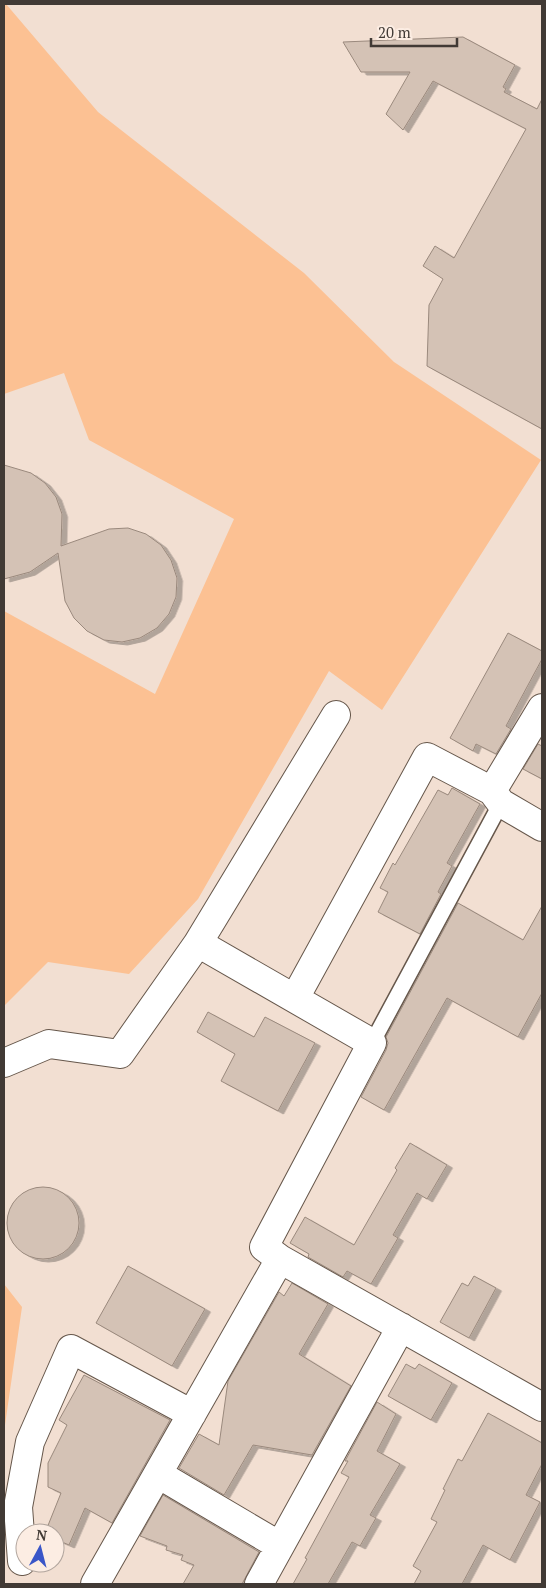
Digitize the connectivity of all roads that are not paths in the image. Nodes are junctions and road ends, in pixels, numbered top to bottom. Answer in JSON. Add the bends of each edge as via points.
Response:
{"nodes":[{"id":1,"x":542,"y":708,"type":"edge"},
{"id":2,"x":336,"y":715,"type":"dead end"},
{"id":3,"x":496,"y":797,"type":"junction"},
{"id":4,"x":542,"y":827,"type":"edge"},
{"id":5,"x":198,"y":943,"type":"junction"},
{"id":6,"x":295,"y":998,"type":"junction"},
{"id":7,"x":372,"y":1043,"type":"junction"},
{"id":8,"x":4,"y":1063,"type":"edge"},
{"id":9,"x":280,"y":1259,"type":"junction"},
{"id":10,"x":401,"y":1327,"type":"junction"},
{"id":11,"x":542,"y":1407,"type":"edge"},
{"id":12,"x":192,"y":1414,"type":"junction"},
{"id":13,"x":158,"y":1474,"type":"junction"},
{"id":14,"x":19,"y":1523,"type":"edge"},
{"id":15,"x":280,"y":1546,"type":"junction"},
{"id":16,"x":95,"y":1584,"type":"edge"},
{"id":17,"x":259,"y":1584,"type":"edge"}],
"edges":[{"from":1,"to":3,"type":"street"},
{"from":2,"to":5,"type":"street"},
{"from":3,"to":4,"type":"street"},
{"from":3,"to":6,"type":"street","via":[[427,757]]},
{"from":3,"to":7,"type":"lane"},
{"from":5,"to":6,"type":"street"},
{"from":5,"to":8,"type":"street","via":[[120,1054],[49,1044]]},
{"from":6,"to":7,"type":"street"},
{"from":7,"to":9,"type":"street","via":[[264,1247]]},
{"from":9,"to":10,"type":"street"},
{"from":9,"to":12,"type":"street"},
{"from":10,"to":11,"type":"street"},
{"from":10,"to":15,"type":"street"},
{"from":12,"to":13,"type":"street"},
{"from":12,"to":14,"type":"street","via":[[71,1349],[30,1442],[18,1507]]},
{"from":13,"to":15,"type":"street"},
{"from":13,"to":16,"type":"street"},
{"from":15,"to":17,"type":"street"}]}
